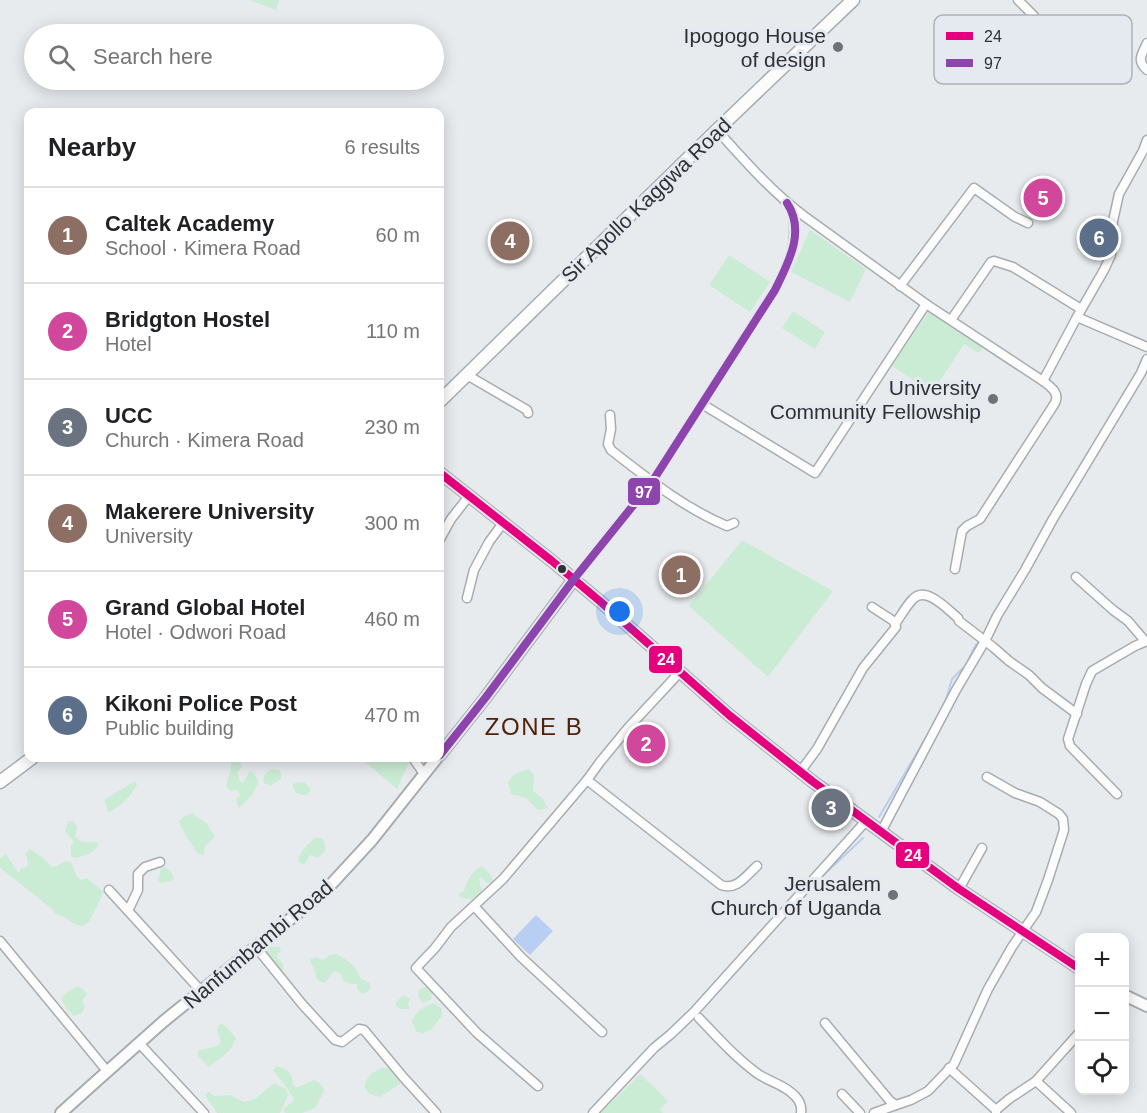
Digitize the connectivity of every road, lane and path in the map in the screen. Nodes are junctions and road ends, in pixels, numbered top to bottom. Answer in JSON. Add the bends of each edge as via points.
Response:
{"nodes":[{"id":1,"x":853,"y":0,"type":"edge"},
{"id":2,"x":1018,"y":0,"type":"edge"},
{"id":3,"x":1033,"y":15,"type":"edge"},
{"id":4,"x":1147,"y":43,"type":"edge"},
{"id":5,"x":1147,"y":70,"type":"edge"},
{"id":6,"x":717,"y":130,"type":"junction"},
{"id":7,"x":1147,"y":140,"type":"edge"},
{"id":8,"x":787,"y":203,"type":"junction"},
{"id":9,"x":1029,"y":223,"type":"dead end"},
{"id":10,"x":900,"y":286,"type":"junction"},
{"id":11,"x":926,"y":304,"type":"junction"},
{"id":12,"x":1079,"y":313,"type":"junction"},
{"id":13,"x":951,"y":320,"type":"junction"},
{"id":14,"x":1147,"y":347,"type":"edge"},
{"id":15,"x":1147,"y":359,"type":"edge"},
{"id":16,"x":467,"y":375,"type":"junction"},
{"id":17,"x":1043,"y":381,"type":"junction"},
{"id":18,"x":444,"y":397,"type":"edge"},
{"id":19,"x":702,"y":404,"type":"junction"},
{"id":20,"x":528,"y":413,"type":"dead end"},
{"id":21,"x":610,"y":415,"type":"dead end"},
{"id":22,"x":444,"y":476,"type":"edge"},
{"id":23,"x":652,"y":482,"type":"junction"},
{"id":24,"x":469,"y":496,"type":"junction"},
{"id":25,"x":503,"y":523,"type":"junction"},
{"id":26,"x":734,"y":523,"type":"dead end"},
{"id":27,"x":444,"y":532,"type":"edge"},
{"id":28,"x":955,"y":569,"type":"dead end"},
{"id":29,"x":1076,"y":578,"type":"dead end"},
{"id":30,"x":574,"y":579,"type":"junction"},
{"id":31,"x":468,"y":598,"type":"dead end"},
{"id":32,"x":872,"y":607,"type":"dead end"},
{"id":33,"x":896,"y":624,"type":"junction"},
{"id":34,"x":985,"y":641,"type":"junction"},
{"id":35,"x":1146,"y":641,"type":"edge"},
{"id":36,"x":680,"y":672,"type":"junction"},
{"id":37,"x":1077,"y":714,"type":"junction"},
{"id":38,"x":444,"y":749,"type":"edge"},
{"id":39,"x":27,"y":762,"type":"edge"},
{"id":40,"x":416,"y":762,"type":"edge"},
{"id":41,"x":433,"y":762,"type":"edge"},
{"id":42,"x":800,"y":772,"type":"junction"},
{"id":43,"x":424,"y":774,"type":"junction"},
{"id":44,"x":987,"y":777,"type":"dead end"},
{"id":45,"x":587,"y":780,"type":"junction"},
{"id":46,"x":0,"y":782,"type":"edge"},
{"id":47,"x":1117,"y":794,"type":"dead end"},
{"id":48,"x":866,"y":821,"type":"junction"},
{"id":49,"x":881,"y":832,"type":"junction"},
{"id":50,"x":982,"y":848,"type":"dead end"},
{"id":51,"x":160,"y":862,"type":"dead end"},
{"id":52,"x":757,"y":866,"type":"dead end"},
{"id":53,"x":959,"y":889,"type":"junction"},
{"id":54,"x":109,"y":890,"type":"dead end"},
{"id":55,"x":474,"y":906,"type":"junction"},
{"id":56,"x":129,"y":911,"type":"junction"},
{"id":57,"x":1023,"y":932,"type":"junction"},
{"id":58,"x":0,"y":941,"type":"edge"},
{"id":59,"x":256,"y":947,"type":"junction"},
{"id":60,"x":1075,"y":966,"type":"edge"},
{"id":61,"x":202,"y":992,"type":"junction"},
{"id":62,"x":1129,"y":997,"type":"edge"},
{"id":63,"x":1147,"y":1006,"type":"edge"},
{"id":64,"x":699,"y":1018,"type":"dead end"},
{"id":65,"x":825,"y":1023,"type":"dead end"},
{"id":66,"x":602,"y":1032,"type":"dead end"},
{"id":67,"x":1075,"y":1038,"type":"edge"},
{"id":68,"x":139,"y":1043,"type":"junction"},
{"id":69,"x":950,"y":1068,"type":"junction"},
{"id":70,"x":106,"y":1071,"type":"junction"},
{"id":71,"x":1036,"y":1081,"type":"junction"},
{"id":72,"x":538,"y":1086,"type":"dead end"},
{"id":73,"x":842,"y":1094,"type":"dead end"},
{"id":74,"x":896,"y":1105,"type":"junction"},
{"id":75,"x":66,"y":1111,"type":"edge"},
{"id":76,"x":996,"y":1112,"type":"edge"},
{"id":77,"x":204,"y":1113,"type":"edge"},
{"id":78,"x":436,"y":1113,"type":"edge"},
{"id":79,"x":593,"y":1113,"type":"edge"},
{"id":80,"x":801,"y":1113,"type":"edge"},
{"id":81,"x":860,"y":1113,"type":"edge"},
{"id":82,"x":874,"y":1113,"type":"edge"},
{"id":83,"x":1071,"y":1113,"type":"edge"}],
"edges":[{"from":1,"to":6,"type":"main road","name":"Sir Apollo Kaggwa Road"},
{"from":2,"to":3,"type":"street"},
{"from":4,"to":5,"type":"street","via":[[1140,61]]},
{"from":6,"to":8,"type":"street"},
{"from":6,"to":16,"type":"main road","name":"Sir Apollo Kaggwa Road"},
{"from":7,"to":12,"type":"street","via":[[1119,194],[1111,255]]},
{"from":8,"to":10,"type":"street"},
{"from":8,"to":19,"type":"street","via":[[795,225],[789,261],[775,290]]},
{"from":9,"to":10,"type":"street","via":[[974,188]]},
{"from":10,"to":11,"type":"street"},
{"from":11,"to":13,"type":"street"},
{"from":11,"to":19,"type":"street","via":[[814,473]]},
{"from":12,"to":13,"type":"street","via":[[1013,267],[994,261]]},
{"from":12,"to":14,"type":"street"},
{"from":12,"to":17,"type":"street"},
{"from":13,"to":17,"type":"street"},
{"from":15,"to":34,"type":"street"},
{"from":16,"to":18,"type":"main road","name":"Sir Apollo Kaggwa Road"},
{"from":16,"to":20,"type":"street"},
{"from":17,"to":28,"type":"street","via":[[1053,389],[1057,400],[980,519],[962,531]]},
{"from":19,"to":23,"type":"street"},
{"from":21,"to":23,"type":"street","via":[[609,448]]},
{"from":22,"to":24,"type":"street"},
{"from":23,"to":26,"type":"street","via":[[727,526]]},
{"from":23,"to":30,"type":"street"},
{"from":24,"to":25,"type":"street"},
{"from":24,"to":27,"type":"street"},
{"from":25,"to":30,"type":"street"},
{"from":25,"to":31,"type":"street","via":[[474,570]]},
{"from":29,"to":35,"type":"street"},
{"from":30,"to":36,"type":"street"},
{"from":30,"to":38,"type":"street","name":"Nanfumbambi Road"},
{"from":32,"to":33,"type":"street"},
{"from":33,"to":34,"type":"street","via":[[914,597],[928,595]]},
{"from":33,"to":42,"type":"street","via":[[857,677]]},
{"from":34,"to":37,"type":"street"},
{"from":34,"to":49,"type":"street"},
{"from":35,"to":37,"type":"street","via":[[1092,671]]},
{"from":36,"to":42,"type":"street"},
{"from":36,"to":45,"type":"street"},
{"from":37,"to":47,"type":"street","via":[[1068,739],[1070,746]]},
{"from":39,"to":46,"type":"main road"},
{"from":40,"to":43,"type":"street"},
{"from":41,"to":43,"type":"street","name":"Nanfumbambi Road"},
{"from":42,"to":48,"type":"street"},
{"from":43,"to":59,"type":"street","name":"Nanfumbambi Road","via":[[325,891]]},
{"from":44,"to":57,"type":"street","via":[[1040,802],[1059,814],[1065,825],[1040,902]]},
{"from":45,"to":52,"type":"street","via":[[721,885],[734,887]]},
{"from":45,"to":55,"type":"street","via":[[503,879]]},
{"from":48,"to":49,"type":"street"},
{"from":48,"to":79,"type":"street","via":[[700,1004]]},
{"from":49,"to":53,"type":"street"},
{"from":50,"to":53,"type":"street"},
{"from":51,"to":56,"type":"street","via":[[138,874],[138,890]]},
{"from":53,"to":57,"type":"street"},
{"from":54,"to":56,"type":"street"},
{"from":55,"to":66,"type":"street","via":[[521,957]]},
{"from":55,"to":72,"type":"street","via":[[416,968],[477,1033]]},
{"from":56,"to":61,"type":"street"},
{"from":57,"to":60,"type":"street"},
{"from":57,"to":69,"type":"street","via":[[988,989]]},
{"from":58,"to":70,"type":"street"},
{"from":59,"to":61,"type":"street","name":"Nanfumbambi Road"},
{"from":59,"to":78,"type":"street","via":[[335,1040],[342,1042],[364,1029]]},
{"from":61,"to":68,"type":"street","name":"Nanfumbambi Road"},
{"from":62,"to":63,"type":"street"},
{"from":64,"to":80,"type":"street","via":[[739,1059],[794,1095]]},
{"from":65,"to":74,"type":"street"},
{"from":67,"to":71,"type":"street"},
{"from":68,"to":70,"type":"street","name":"Nanfumbambi Road"},
{"from":68,"to":77,"type":"street"},
{"from":69,"to":74,"type":"street","via":[[928,1091]]},
{"from":69,"to":76,"type":"street"},
{"from":70,"to":75,"type":"street","name":"Nanfumbambi Road"},
{"from":71,"to":76,"type":"street"},
{"from":71,"to":83,"type":"street"},
{"from":73,"to":81,"type":"street"},
{"from":74,"to":82,"type":"street"}]}
